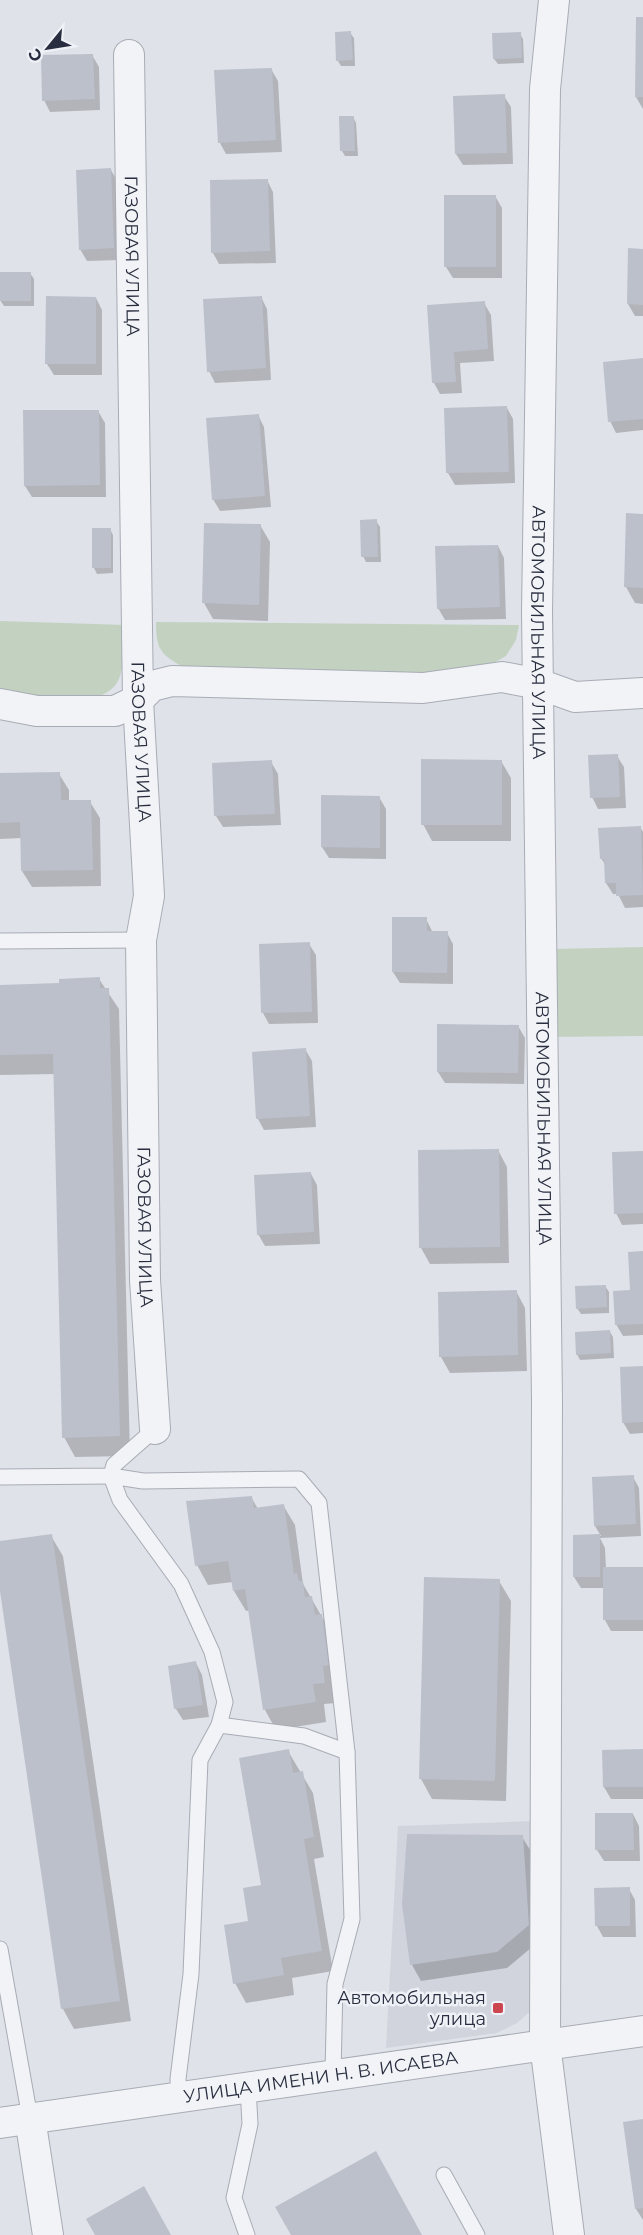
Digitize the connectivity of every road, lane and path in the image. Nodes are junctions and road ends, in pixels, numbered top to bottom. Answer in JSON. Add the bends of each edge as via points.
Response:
{"nodes":[{"id":1,"x":554,"y":0,"type":"edge"},
{"id":2,"x":129,"y":55,"type":"dead end"},
{"id":3,"x":539,"y":684,"type":"junction"},
{"id":4,"x":643,"y":693,"type":"edge"},
{"id":5,"x":138,"y":700,"type":"junction"},
{"id":6,"x":0,"y":704,"type":"edge"},
{"id":7,"x":141,"y":940,"type":"junction"},
{"id":8,"x":0,"y":941,"type":"edge"},
{"id":9,"x":155,"y":1428,"type":"joint"},
{"id":10,"x":111,"y":1476,"type":"junction"},
{"id":11,"x":0,"y":1477,"type":"edge"},
{"id":12,"x":219,"y":1725,"type":"junction"},
{"id":13,"x":347,"y":1752,"type":"junction"},
{"id":14,"x":0,"y":1949,"type":"edge"},
{"id":15,"x":643,"y":2031,"type":"edge"},
{"id":16,"x":545,"y":2044,"type":"junction"},
{"id":17,"x":333,"y":2074,"type":"junction"},
{"id":18,"x":248,"y":2087,"type":"junction"},
{"id":19,"x":179,"y":2097,"type":"junction"},
{"id":20,"x":30,"y":2118,"type":"junction"},
{"id":21,"x":0,"y":2123,"type":"edge"},
{"id":22,"x":444,"y":2175,"type":"dead end"},
{"id":23,"x":48,"y":2235,"type":"edge"},
{"id":24,"x":247,"y":2235,"type":"edge"},
{"id":25,"x":477,"y":2235,"type":"edge"},
{"id":26,"x":569,"y":2235,"type":"edge"}],
"edges":[{"from":1,"to":3,"type":"street","name":"АВТОМОБИЛЬНАЯ УЛИЦА","via":[[545,89]]},
{"from":2,"to":5,"type":"street","name":"ГАЗОВАЯ УЛИЦА"},
{"from":3,"to":4,"type":"street","via":[[575,697]]},
{"from":3,"to":5,"type":"street","via":[[502,677],[423,688],[172,681],[152,686]]},
{"from":3,"to":16,"type":"street","name":"АВТОМОБИЛЬНАЯ УЛИЦА","via":[[547,1400]]},
{"from":5,"to":6,"type":"street","via":[[115,711],[37,711]]},
{"from":5,"to":7,"type":"street","name":"ГАЗОВАЯ УЛИЦА","via":[[149,896]]},
{"from":7,"to":8,"type":"lane"},
{"from":7,"to":9,"type":"street","name":"ГАЗОВАЯ УЛИЦА","via":[[144,1280]]},
{"from":9,"to":10,"type":"lane","via":[[114,1465]]},
{"from":10,"to":11,"type":"lane"},
{"from":10,"to":12,"type":"lane","via":[[120,1500],[181,1584],[212,1652],[225,1702]]},
{"from":10,"to":13,"type":"lane","via":[[143,1481],[299,1479],[319,1503]]},
{"from":12,"to":13,"type":"lane","via":[[304,1736]]},
{"from":12,"to":19,"type":"lane","via":[[200,1760],[191,1974]]},
{"from":13,"to":17,"type":"lane","via":[[352,1919],[335,1984]]},
{"from":14,"to":20,"type":"lane"},
{"from":15,"to":16,"type":"street","name":"УЛИЦА ИМЕНИ Н. В. ИСАЕВА"},
{"from":16,"to":17,"type":"street","name":"УЛИЦА ИМЕНИ Н. В. ИСАЕВА"},
{"from":16,"to":26,"type":"street","name":"АВТОМОБИЛЬНАЯ УЛИЦА"},
{"from":17,"to":18,"type":"street","name":"УЛИЦА ИМЕНИ Н. В. ИСАЕВА"},
{"from":18,"to":19,"type":"street","name":"УЛИЦА ИМЕНИ Н. В. ИСАЕВА"},
{"from":18,"to":24,"type":"lane","via":[[250,2124],[234,2198]]},
{"from":19,"to":20,"type":"street","name":"УЛИЦА ИМЕНИ Н. В. ИСАЕВА"},
{"from":20,"to":21,"type":"street","name":"УЛИЦА ИМЕНИ Н. В. ИСАЕВА"},
{"from":20,"to":23,"type":"street"},
{"from":22,"to":25,"type":"lane"}]}
